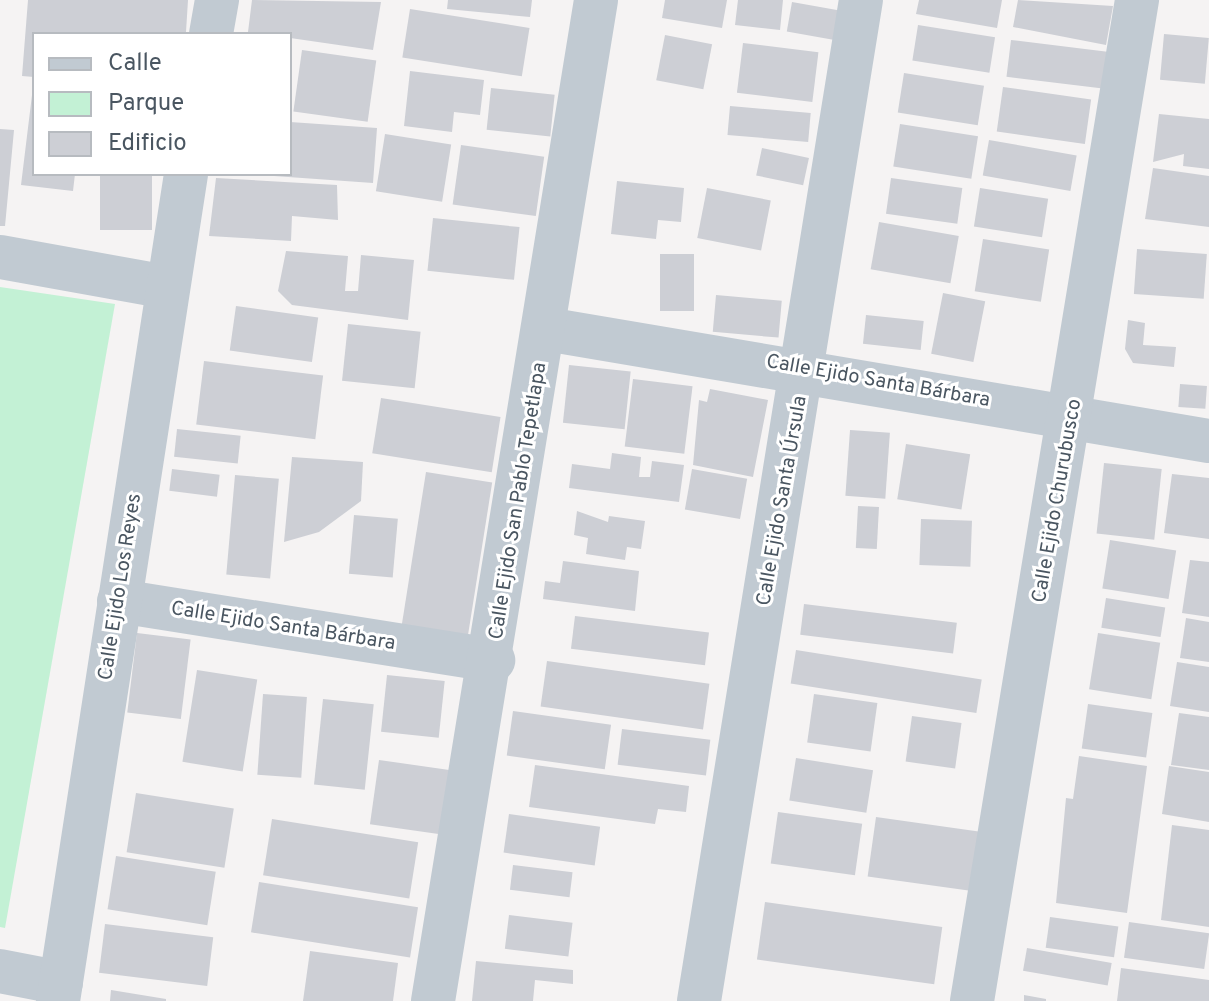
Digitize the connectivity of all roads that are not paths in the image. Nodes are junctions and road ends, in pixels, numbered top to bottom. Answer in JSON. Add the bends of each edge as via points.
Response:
{"nodes":[{"id":1,"x":217,"y":0,"type":"edge"},
{"id":2,"x":596,"y":0,"type":"edge"},
{"id":3,"x":861,"y":0,"type":"edge"},
{"id":4,"x":1137,"y":0,"type":"edge"},
{"id":5,"x":211,"y":32,"type":"edge"},
{"id":6,"x":186,"y":176,"type":"edge"},
{"id":7,"x":0,"y":257,"type":"edge"},
{"id":8,"x":166,"y":287,"type":"junction"},
{"id":9,"x":546,"y":329,"type":"junction"},
{"id":10,"x":805,"y":368,"type":"junction"},
{"id":11,"x":1073,"y":416,"type":"junction"},
{"id":12,"x":1209,"y":441,"type":"edge"},
{"id":13,"x":119,"y":601,"type":"junction"},
{"id":14,"x":493,"y":660,"type":"junction"},
{"id":15,"x":0,"y":971,"type":"edge"},
{"id":16,"x":60,"y":992,"type":"edge"},
{"id":17,"x":433,"y":1001,"type":"edge"},
{"id":18,"x":699,"y":1001,"type":"edge"},
{"id":19,"x":972,"y":1001,"type":"edge"}],
"edges":[{"from":1,"to":5,"type":"street"},
{"from":2,"to":9,"type":"street","name":"Calle Ejido San Pablo Tepetlapa"},
{"from":3,"to":10,"type":"street","name":"Calle Ejido Santa Úrsula"},
{"from":4,"to":11,"type":"street","name":"Calle Ejido Churubusco"},
{"from":6,"to":8,"type":"street","name":"Calle Ejido Los Reyes"},
{"from":7,"to":8,"type":"street"},
{"from":8,"to":13,"type":"street","name":"Calle Ejido Los Reyes"},
{"from":9,"to":10,"type":"street","name":"Calle Ejido Santa Bárbara"},
{"from":9,"to":14,"type":"street","name":"Calle Ejido San Pablo Tepetlapa"},
{"from":10,"to":11,"type":"street","name":"Calle Ejido Santa Bárbara"},
{"from":10,"to":18,"type":"street","name":"Calle Ejido Santa Úrsula"},
{"from":11,"to":12,"type":"street","name":"Calle Ejido Santa Bárbara"},
{"from":11,"to":19,"type":"street","name":"Calle Ejido Churubusco"},
{"from":13,"to":14,"type":"street","name":"Calle Ejido Santa Bárbara"},
{"from":13,"to":16,"type":"street","name":"Calle Ejido Los Reyes"},
{"from":14,"to":17,"type":"street","name":"Calle Ejido San Pablo Tepetlapa"},
{"from":15,"to":16,"type":"street"}]}
